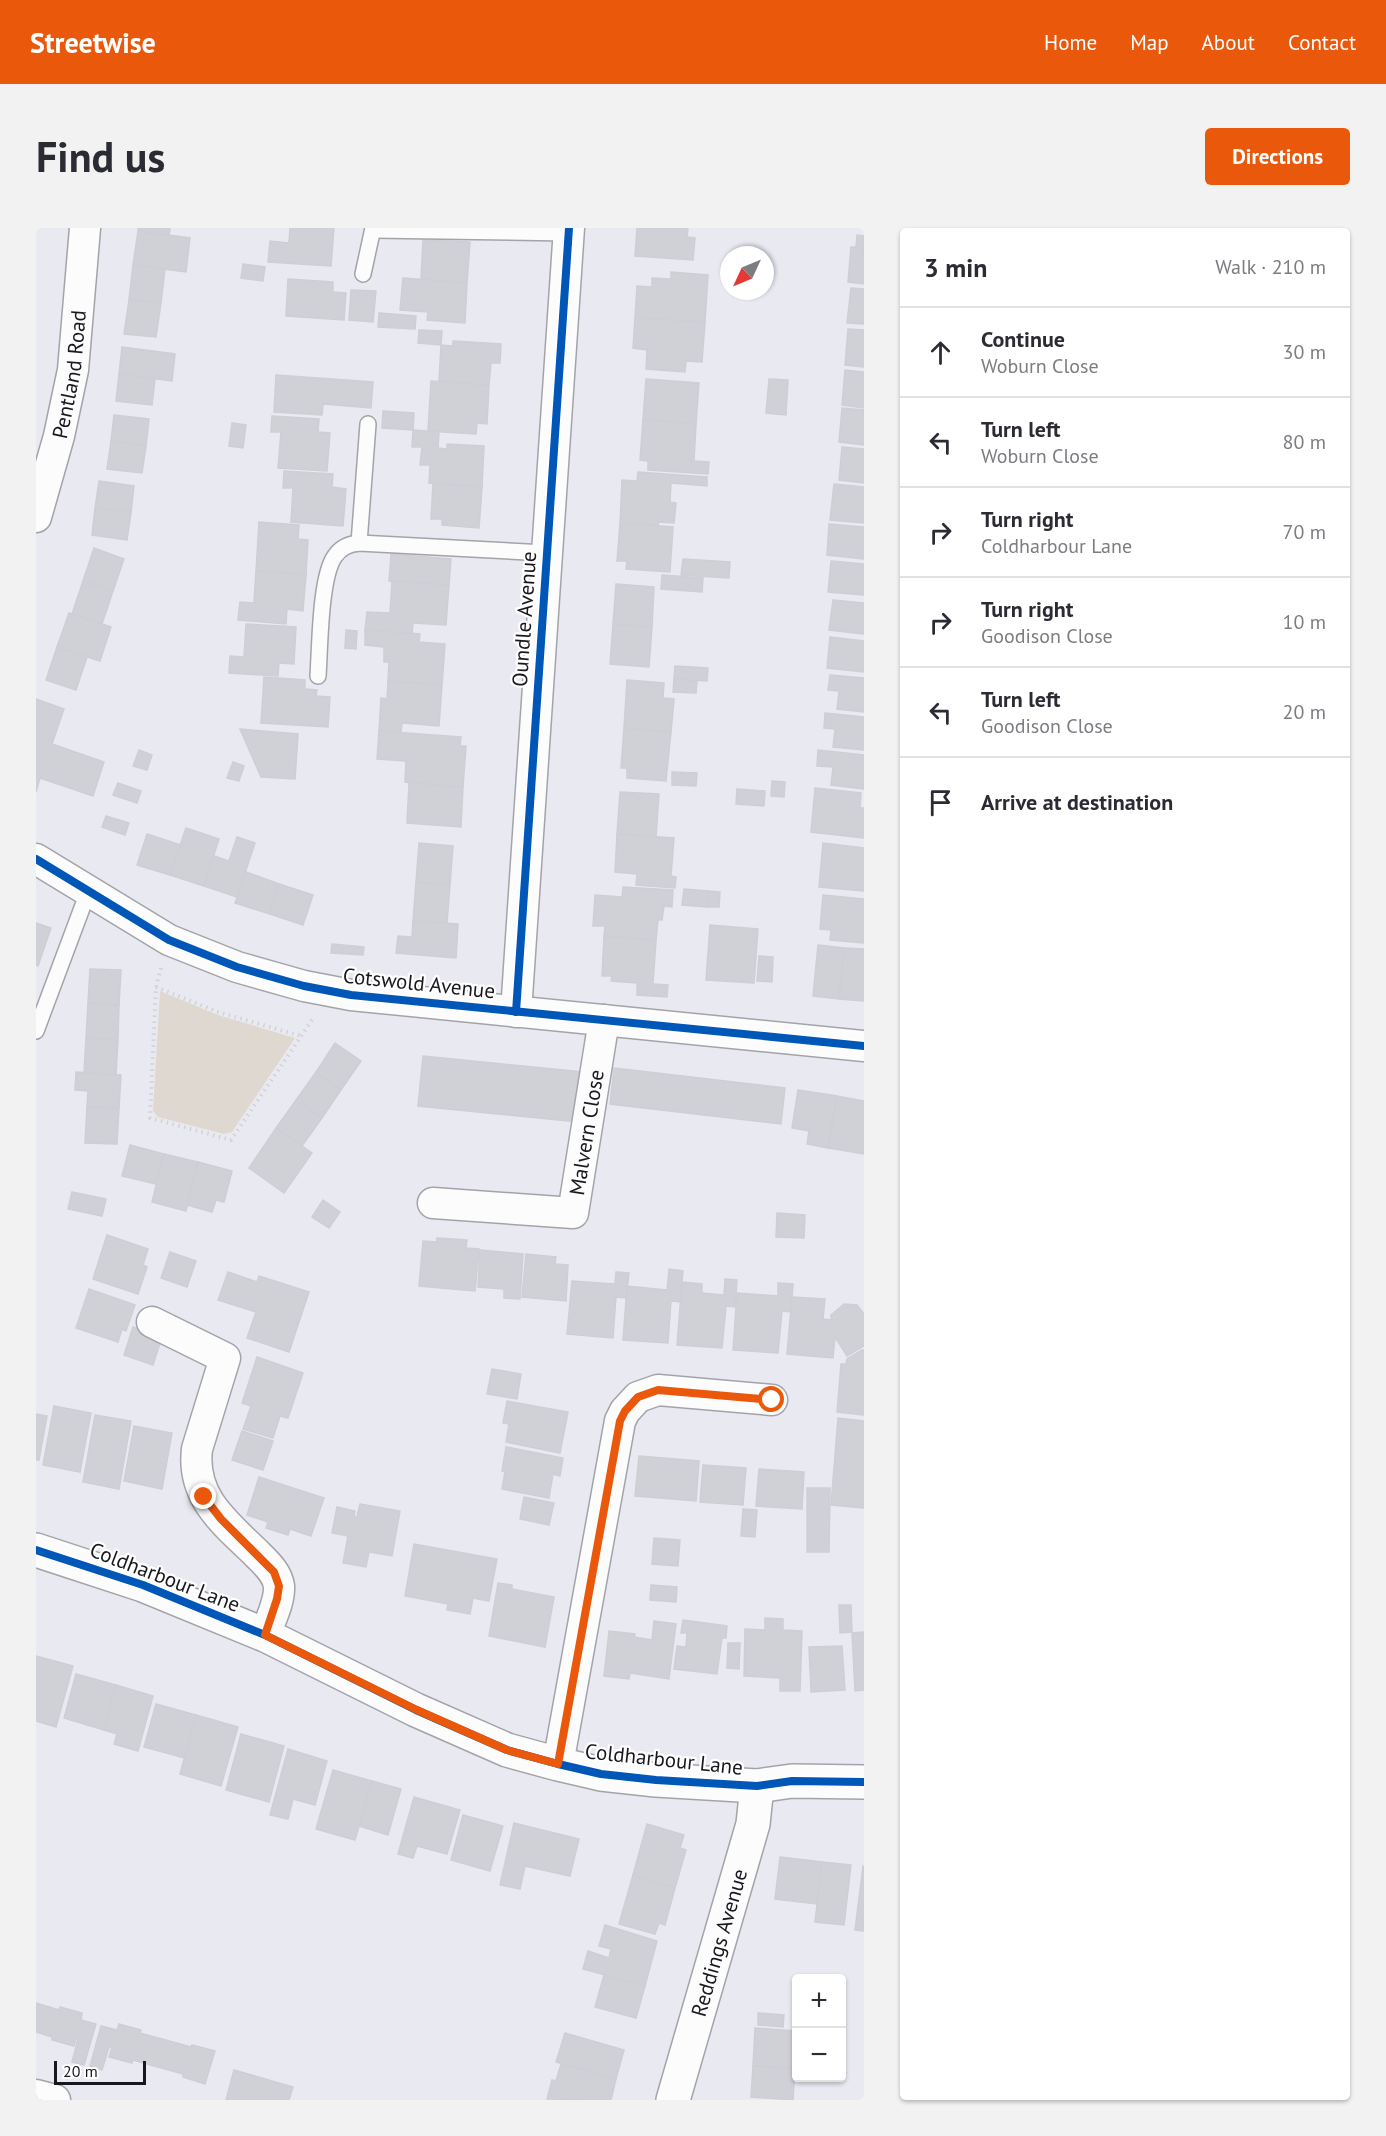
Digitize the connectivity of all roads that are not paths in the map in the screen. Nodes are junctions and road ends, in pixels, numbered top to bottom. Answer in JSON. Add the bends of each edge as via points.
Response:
{"nodes":[{"id":1,"x":85,"y":228,"type":"edge"},
{"id":2,"x":373,"y":229,"type":"edge"},
{"id":3,"x":569,"y":230,"type":"edge"},
{"id":4,"x":363,"y":274,"type":"dead end"},
{"id":5,"x":368,"y":424,"type":"dead end"},
{"id":6,"x":47,"y":434,"type":"edge"},
{"id":7,"x":36,"y":517,"type":"edge"},
{"id":8,"x":359,"y":543,"type":"junction"},
{"id":9,"x":546,"y":553,"type":"junction"},
{"id":10,"x":318,"y":676,"type":"dead end"},
{"id":11,"x":36,"y":859,"type":"edge"},
{"id":12,"x":88,"y":892,"type":"junction"},
{"id":13,"x":516,"y":1012,"type":"junction"},
{"id":14,"x":604,"y":1020,"type":"junction"},
{"id":15,"x":36,"y":1031,"type":"edge"},
{"id":16,"x":864,"y":1046,"type":"edge"},
{"id":17,"x":433,"y":1203,"type":"dead end"},
{"id":18,"x":152,"y":1322,"type":"dead end"},
{"id":19,"x":772,"y":1400,"type":"dead end"},
{"id":20,"x":36,"y":1550,"type":"edge"},
{"id":21,"x":265,"y":1635,"type":"junction"},
{"id":22,"x":558,"y":1764,"type":"junction"},
{"id":23,"x":864,"y":1782,"type":"edge"},
{"id":24,"x":758,"y":1786,"type":"junction"},
{"id":25,"x":36,"y":2095,"type":"edge"},
{"id":26,"x":55,"y":2100,"type":"edge"},
{"id":27,"x":673,"y":2100,"type":"edge"}],
"edges":[{"from":1,"to":6,"type":"street","name":"Pentland Road","via":[[73,370]]},
{"from":2,"to":3,"type":"lane"},
{"from":2,"to":4,"type":"lane"},
{"from":3,"to":9,"type":"street","name":"Oundle Avenue"},
{"from":5,"to":8,"type":"lane"},
{"from":6,"to":7,"type":"street","name":"Pentland Road"},
{"from":8,"to":9,"type":"lane"},
{"from":8,"to":10,"type":"lane","via":[[341,549],[328,567]]},
{"from":9,"to":13,"type":"street","name":"Oundle Avenue"},
{"from":11,"to":12,"type":"street","name":"Cotswold Avenue"},
{"from":12,"to":13,"type":"street","name":"Cotswold Avenue","via":[[169,940],[237,967],[304,986],[351,995]]},
{"from":12,"to":15,"type":"lane"},
{"from":13,"to":14,"type":"street","name":"Cotswold Avenue"},
{"from":14,"to":16,"type":"street","name":"Cotswold Avenue"},
{"from":14,"to":17,"type":"street","name":"Malvern Close","via":[[573,1213]]},
{"from":18,"to":21,"type":"street","via":[[225,1358],[195,1464],[204,1497],[274,1572],[279,1586]]},
{"from":19,"to":22,"type":"street","via":[[658,1390],[638,1397],[625,1411],[620,1421]]},
{"from":20,"to":21,"type":"street","name":"Coldharbour Lane","via":[[143,1585]]},
{"from":21,"to":22,"type":"street","name":"Coldharbour Lane","via":[[507,1750]]},
{"from":22,"to":24,"type":"street","name":"Coldharbour Lane","via":[[601,1774]]},
{"from":23,"to":24,"type":"street","name":"Coldharbour Lane","via":[[792,1781]]},
{"from":24,"to":27,"type":"street","name":"Reddings Avenue","via":[[753,1824]]},
{"from":25,"to":26,"type":"street"}]}
